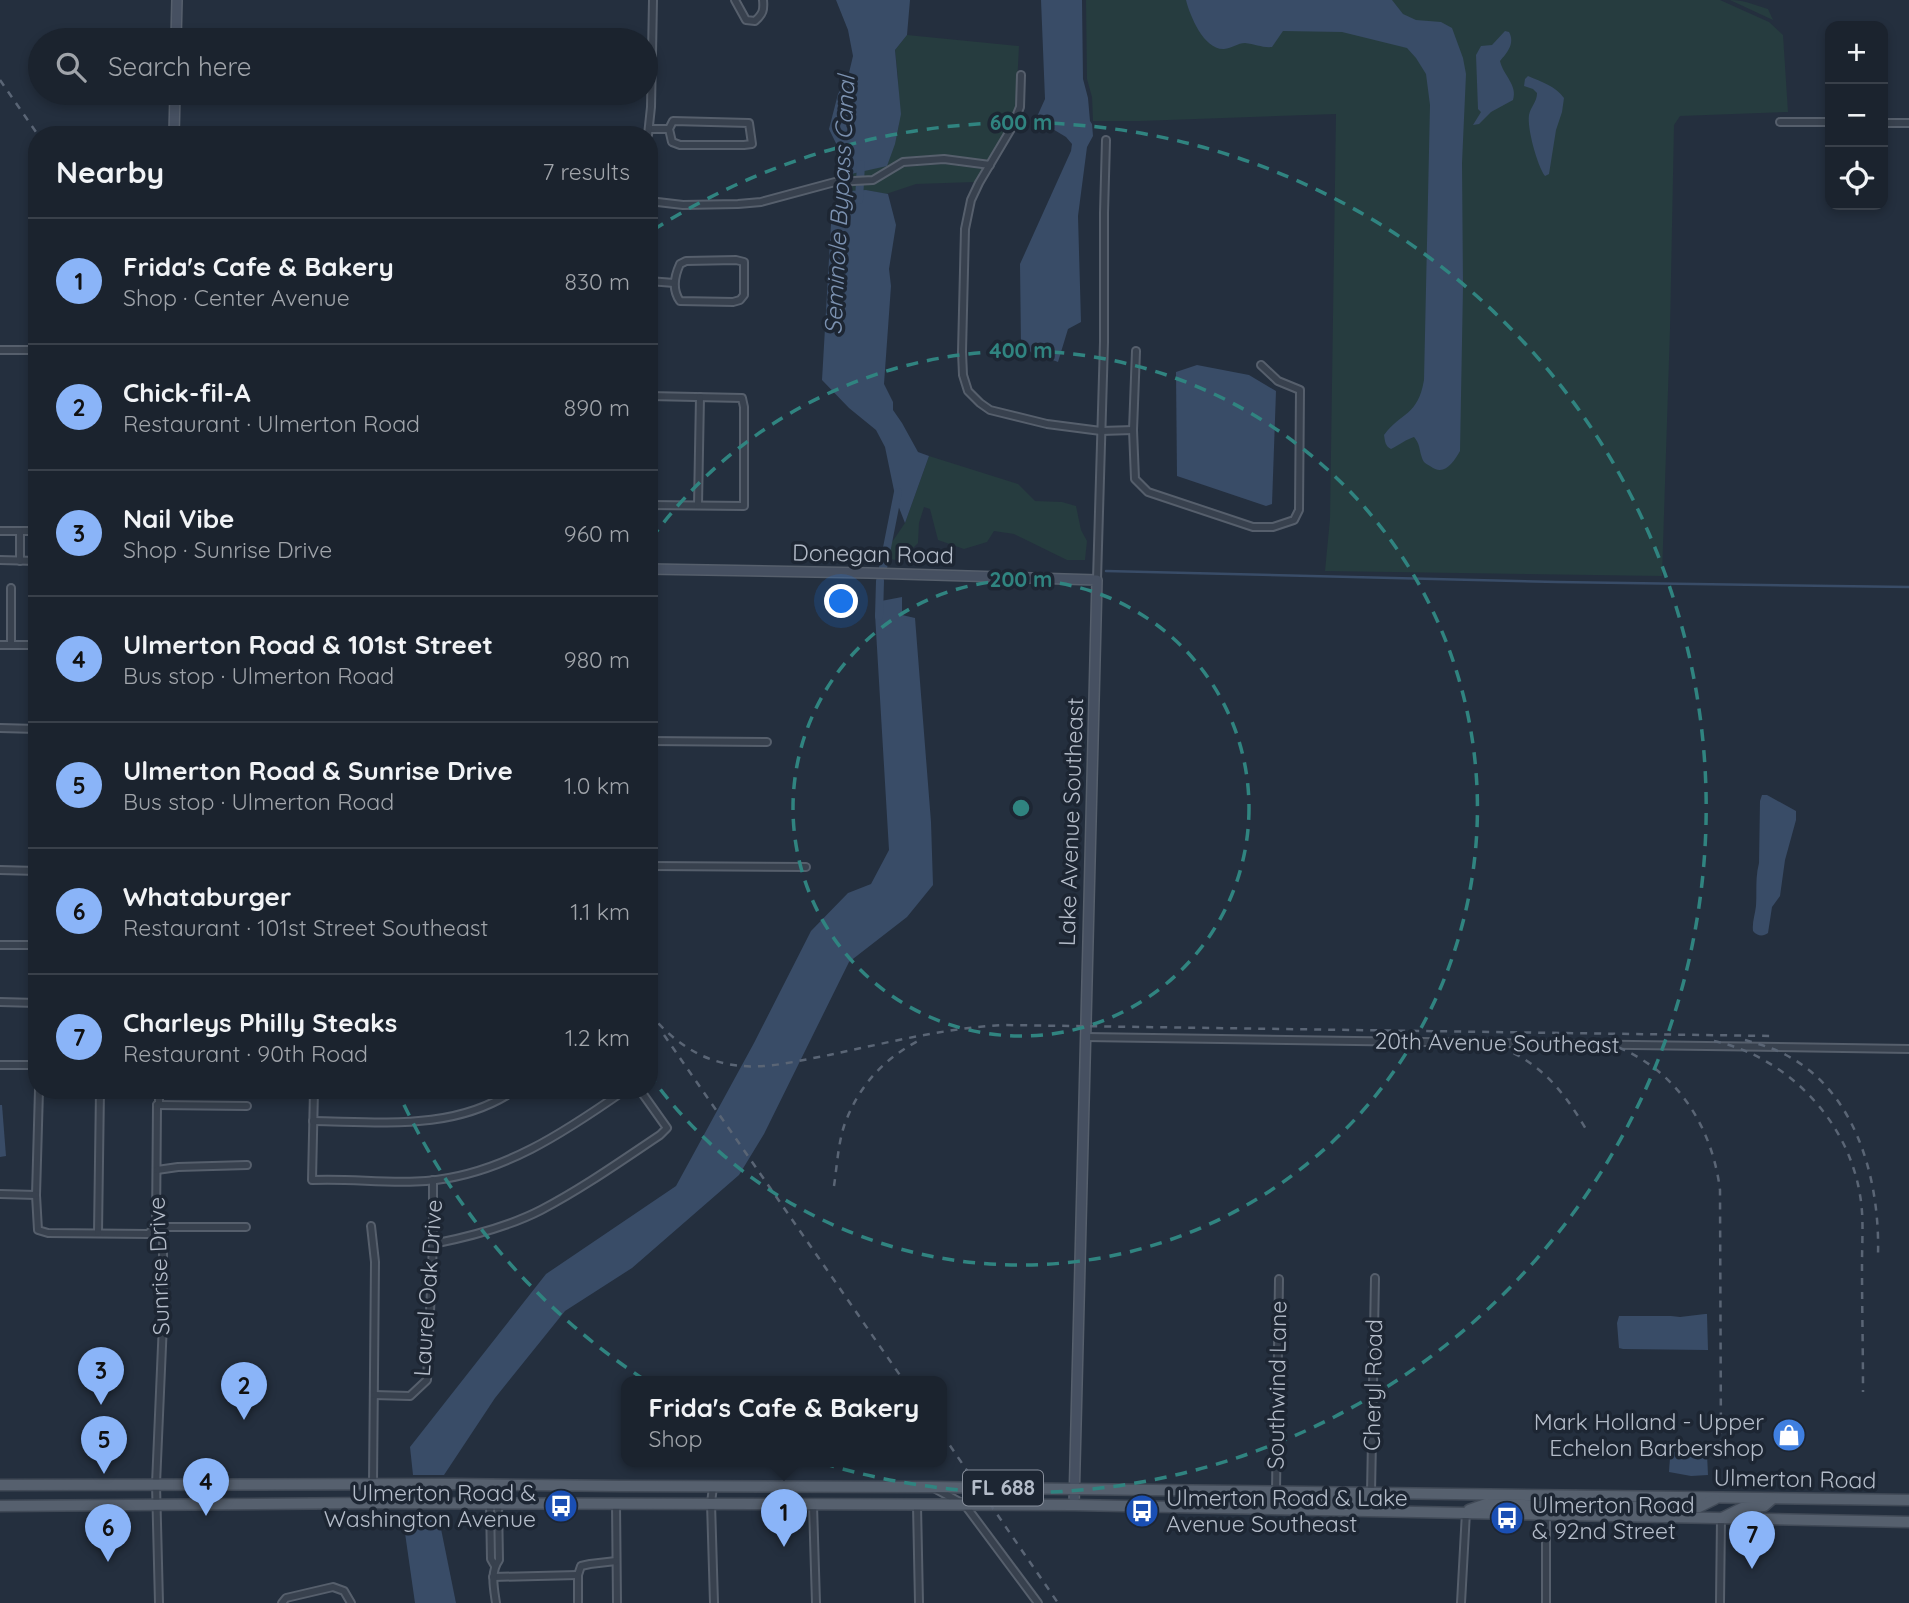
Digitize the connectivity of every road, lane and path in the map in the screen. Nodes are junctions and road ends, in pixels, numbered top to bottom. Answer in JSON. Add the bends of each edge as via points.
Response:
{"nodes":[{"id":1,"x":177,"y":0,"type":"edge"},
{"id":2,"x":653,"y":0,"type":"edge"},
{"id":3,"x":735,"y":0,"type":"edge"},
{"id":4,"x":763,"y":0,"type":"edge"},
{"id":5,"x":176,"y":28,"type":"edge"},
{"id":6,"x":652,"y":28,"type":"edge"},
{"id":7,"x":1021,"y":75,"type":"dead end"},
{"id":8,"x":175,"y":105,"type":"edge"},
{"id":9,"x":651,"y":105,"type":"edge"},
{"id":10,"x":1780,"y":122,"type":"dead end"},
{"id":11,"x":1825,"y":122,"type":"edge"},
{"id":12,"x":1888,"y":123,"type":"edge"},
{"id":13,"x":1909,"y":123,"type":"edge"},
{"id":14,"x":174,"y":126,"type":"edge"},
{"id":15,"x":649,"y":126,"type":"edge"},
{"id":16,"x":669,"y":129,"type":"junction"},
{"id":17,"x":658,"y":131,"type":"edge"},
{"id":18,"x":1106,"y":140,"type":"dead end"},
{"id":19,"x":990,"y":165,"type":"junction"},
{"id":20,"x":658,"y":202,"type":"edge"},
{"id":21,"x":658,"y":282,"type":"edge"},
{"id":22,"x":674,"y":283,"type":"junction"},
{"id":23,"x":0,"y":350,"type":"edge"},
{"id":24,"x":28,"y":350,"type":"edge"},
{"id":25,"x":1136,"y":351,"type":"dead end"},
{"id":26,"x":1261,"y":365,"type":"dead end"},
{"id":27,"x":658,"y":396,"type":"edge"},
{"id":28,"x":700,"y":397,"type":"junction"},
{"id":29,"x":1133,"y":430,"type":"junction"},
{"id":30,"x":1101,"y":431,"type":"junction"},
{"id":31,"x":658,"y":505,"type":"edge"},
{"id":32,"x":698,"y":505,"type":"junction"},
{"id":33,"x":0,"y":531,"type":"edge"},
{"id":34,"x":20,"y":531,"type":"junction"},
{"id":35,"x":28,"y":531,"type":"edge"},
{"id":36,"x":0,"y":561,"type":"edge"},
{"id":37,"x":20,"y":561,"type":"junction"},
{"id":38,"x":28,"y":561,"type":"edge"},
{"id":39,"x":658,"y":569,"type":"edge"},
{"id":40,"x":1097,"y":580,"type":"junction"},
{"id":41,"x":11,"y":588,"type":"dead end"},
{"id":42,"x":0,"y":645,"type":"edge"},
{"id":43,"x":11,"y":645,"type":"junction"},
{"id":44,"x":28,"y":645,"type":"edge"},
{"id":45,"x":0,"y":728,"type":"edge"},
{"id":46,"x":28,"y":729,"type":"edge"},
{"id":47,"x":658,"y":740,"type":"edge"},
{"id":48,"x":767,"y":742,"type":"dead end"},
{"id":49,"x":658,"y":866,"type":"edge"},
{"id":50,"x":806,"y":867,"type":"dead end"},
{"id":51,"x":0,"y":870,"type":"edge"},
{"id":52,"x":28,"y":871,"type":"edge"},
{"id":53,"x":0,"y":945,"type":"edge"},
{"id":54,"x":28,"y":945,"type":"edge"},
{"id":55,"x":0,"y":1003,"type":"edge"},
{"id":56,"x":28,"y":1003,"type":"edge"},
{"id":57,"x":1085,"y":1037,"type":"junction"},
{"id":58,"x":1909,"y":1049,"type":"edge"},
{"id":59,"x":0,"y":1065,"type":"edge"},
{"id":60,"x":28,"y":1065,"type":"edge"},
{"id":61,"x":39,"y":1099,"type":"edge"},
{"id":62,"x":100,"y":1099,"type":"edge"},
{"id":63,"x":159,"y":1099,"type":"edge"},
{"id":64,"x":314,"y":1099,"type":"edge"},
{"id":65,"x":502,"y":1099,"type":"edge"},
{"id":66,"x":612,"y":1099,"type":"edge"},
{"id":67,"x":646,"y":1099,"type":"edge"},
{"id":68,"x":157,"y":1105,"type":"junction"},
{"id":69,"x":247,"y":1106,"type":"dead end"},
{"id":70,"x":313,"y":1121,"type":"junction"},
{"id":71,"x":247,"y":1165,"type":"dead end"},
{"id":72,"x":157,"y":1170,"type":"junction"},
{"id":73,"x":433,"y":1180,"type":"junction"},
{"id":74,"x":0,"y":1195,"type":"edge"},
{"id":75,"x":36,"y":1195,"type":"junction"},
{"id":76,"x":371,"y":1226,"type":"dead end"},
{"id":77,"x":156,"y":1227,"type":"junction"},
{"id":78,"x":246,"y":1227,"type":"dead end"},
{"id":79,"x":98,"y":1233,"type":"junction"},
{"id":80,"x":433,"y":1244,"type":"junction"},
{"id":81,"x":1375,"y":1278,"type":"dead end"},
{"id":82,"x":1279,"y":1279,"type":"dead end"},
{"id":83,"x":374,"y":1395,"type":"junction"},
{"id":84,"x":156,"y":1484,"type":"junction"},
{"id":85,"x":373,"y":1484,"type":"junction"},
{"id":86,"x":0,"y":1485,"type":"edge"},
{"id":87,"x":713,"y":1487,"type":"junction"},
{"id":88,"x":931,"y":1487,"type":"junction"},
{"id":89,"x":1074,"y":1488,"type":"junction"},
{"id":90,"x":1276,"y":1491,"type":"junction"},
{"id":91,"x":1371,"y":1493,"type":"junction"},
{"id":92,"x":1576,"y":1496,"type":"junction"},
{"id":93,"x":1718,"y":1498,"type":"junction"},
{"id":94,"x":1772,"y":1499,"type":"junction"},
{"id":95,"x":1909,"y":1500,"type":"edge"},
{"id":96,"x":494,"y":1503,"type":"junction"},
{"id":97,"x":616,"y":1503,"type":"junction"},
{"id":98,"x":711,"y":1503,"type":"junction"},
{"id":99,"x":156,"y":1504,"type":"junction"},
{"id":100,"x":917,"y":1504,"type":"junction"},
{"id":101,"x":813,"y":1505,"type":"junction"},
{"id":102,"x":965,"y":1505,"type":"junction"},
{"id":103,"x":1074,"y":1505,"type":"junction"},
{"id":104,"x":0,"y":1506,"type":"edge"},
{"id":105,"x":1239,"y":1508,"type":"junction"},
{"id":106,"x":1466,"y":1512,"type":"junction"},
{"id":107,"x":1546,"y":1513,"type":"junction"},
{"id":108,"x":1611,"y":1515,"type":"junction"},
{"id":109,"x":1721,"y":1518,"type":"junction"},
{"id":110,"x":1909,"y":1522,"type":"edge"},
{"id":111,"x":616,"y":1562,"type":"junction"},
{"id":112,"x":578,"y":1575,"type":"junction"},
{"id":113,"x":493,"y":1577,"type":"junction"},
{"id":114,"x":159,"y":1603,"type":"edge"},
{"id":115,"x":282,"y":1603,"type":"edge"},
{"id":116,"x":351,"y":1603,"type":"edge"},
{"id":117,"x":496,"y":1603,"type":"edge"},
{"id":118,"x":578,"y":1603,"type":"edge"},
{"id":119,"x":617,"y":1603,"type":"edge"},
{"id":120,"x":715,"y":1603,"type":"edge"},
{"id":121,"x":816,"y":1603,"type":"edge"},
{"id":122,"x":919,"y":1603,"type":"edge"},
{"id":123,"x":1038,"y":1603,"type":"edge"},
{"id":124,"x":1461,"y":1603,"type":"edge"},
{"id":125,"x":1546,"y":1603,"type":"edge"},
{"id":126,"x":1720,"y":1603,"type":"edge"}],
"edges":[{"from":1,"to":5,"type":"street"},
{"from":2,"to":6,"type":"street"},
{"from":3,"to":4,"type":"street","via":[[746,20],[755,21],[762,15]]},
{"from":7,"to":19,"type":"street","via":[[1020,107]]},
{"from":8,"to":14,"type":"street"},
{"from":9,"to":15,"type":"street"},
{"from":10,"to":11,"type":"street"},
{"from":12,"to":13,"type":"street"},
{"from":16,"to":16,"type":"street","via":[[671,142],[680,145],[752,144],[749,122],[673,121]]},
{"from":16,"to":17,"type":"street"},
{"from":18,"to":30,"type":"street","name":"Lake Avenue Southeast"},
{"from":19,"to":20,"type":"street","via":[[944,159],[903,162],[873,180],[835,182],[761,202]]},
{"from":19,"to":30,"type":"street","via":[[971,200],[965,229],[962,352],[968,391],[990,410]]},
{"from":21,"to":22,"type":"street"},
{"from":22,"to":22,"type":"street","via":[[680,301],[740,300],[744,262],[686,261],[680,264]]},
{"from":23,"to":24,"type":"street"},
{"from":25,"to":29,"type":"street"},
{"from":26,"to":29,"type":"street","via":[[1278,381],[1300,390],[1299,510],[1287,524],[1253,527],[1148,492],[1135,479]]},
{"from":27,"to":28,"type":"street"},
{"from":28,"to":32,"type":"street"},
{"from":28,"to":32,"type":"street","via":[[742,398],[744,506]]},
{"from":29,"to":30,"type":"street"},
{"from":30,"to":40,"type":"street","name":"Lake Avenue Southeast"},
{"from":31,"to":32,"type":"street"},
{"from":33,"to":34,"type":"street"},
{"from":34,"to":35,"type":"street"},
{"from":34,"to":37,"type":"street"},
{"from":36,"to":37,"type":"street"},
{"from":37,"to":38,"type":"street"},
{"from":39,"to":40,"type":"street","name":"Donegan Road"},
{"from":40,"to":57,"type":"street","name":"Lake Avenue Southeast"},
{"from":41,"to":43,"type":"street"},
{"from":42,"to":43,"type":"street"},
{"from":43,"to":44,"type":"street"},
{"from":45,"to":46,"type":"street"},
{"from":47,"to":48,"type":"street"},
{"from":49,"to":50,"type":"street"},
{"from":51,"to":52,"type":"street"},
{"from":53,"to":54,"type":"street"},
{"from":55,"to":56,"type":"street"},
{"from":57,"to":58,"type":"street","name":"20th Avenue Southeast"},
{"from":57,"to":89,"type":"street","name":"Lake Avenue Southeast"},
{"from":59,"to":60,"type":"street"},
{"from":61,"to":75,"type":"street"},
{"from":62,"to":79,"type":"street"},
{"from":63,"to":68,"type":"street","name":"Sunrise Drive"},
{"from":64,"to":70,"type":"street"},
{"from":65,"to":70,"type":"street","via":[[423,1122]]},
{"from":66,"to":73,"type":"street","via":[[573,1127],[517,1156]]},
{"from":67,"to":80,"type":"street","via":[[667,1128],[660,1135],[539,1211]]},
{"from":68,"to":69,"type":"street"},
{"from":68,"to":72,"type":"street","name":"Sunrise Drive"},
{"from":70,"to":73,"type":"street","via":[[312,1180]]},
{"from":71,"to":72,"type":"street"},
{"from":72,"to":77,"type":"street","name":"Sunrise Drive"},
{"from":73,"to":80,"type":"street","name":"Laurel Oak Drive"},
{"from":74,"to":75,"type":"street"},
{"from":75,"to":79,"type":"street","via":[[38,1230]]},
{"from":76,"to":83,"type":"street"},
{"from":77,"to":78,"type":"street"},
{"from":77,"to":79,"type":"street","via":[[148,1234]]},
{"from":77,"to":84,"type":"street","name":"Sunrise Drive","via":[[163,1239]]},
{"from":80,"to":83,"type":"street","name":"Laurel Oak Drive","via":[[426,1380],[411,1396]]},
{"from":81,"to":91,"type":"street","name":"Cheryl Road"},
{"from":82,"to":90,"type":"street","name":"Southwind Lane"},
{"from":83,"to":85,"type":"street"},
{"from":84,"to":85,"type":"main road","name":"Ulmerton Road","number":"FL 688"},
{"from":84,"to":86,"type":"main road","name":"Ulmerton Road","number":"FL 688"},
{"from":84,"to":99,"type":"street","name":"Sunrise Drive"},
{"from":85,"to":87,"type":"main road","name":"Ulmerton Road","number":"FL 688"},
{"from":87,"to":88,"type":"main road","name":"Ulmerton Road","number":"FL 688"},
{"from":87,"to":98,"type":"street"},
{"from":88,"to":89,"type":"main road","name":"Ulmerton Road","number":"FL 688"},
{"from":88,"to":102,"type":"street"},
{"from":89,"to":90,"type":"main road","name":"Ulmerton Road","number":"FL 688"},
{"from":89,"to":103,"type":"street","name":"Lake Avenue Southeast"},
{"from":90,"to":91,"type":"main road","name":"Ulmerton Road","number":"FL 688"},
{"from":91,"to":92,"type":"main road","name":"Ulmerton Road","number":"FL 688"},
{"from":91,"to":105,"type":"main road","via":[[1352,1501],[1247,1500]]},
{"from":92,"to":93,"type":"main road","name":"Ulmerton Road","number":"FL 688"},
{"from":92,"to":106,"type":"main road","via":[[1560,1506],[1486,1504]]},
{"from":93,"to":94,"type":"main road","name":"Ulmerton Road","number":"FL 688"},
{"from":93,"to":108,"type":"main road","via":[[1699,1507],[1630,1507]]},
{"from":94,"to":95,"type":"main road","name":"Ulmerton Road","number":"FL 688"},
{"from":94,"to":109,"type":"main road","via":[[1764,1506],[1742,1508]]},
{"from":96,"to":97,"type":"main road","name":"Ulmerton Road","number":"FL 688"},
{"from":96,"to":99,"type":"main road","name":"Ulmerton Road","number":"FL 688"},
{"from":96,"to":113,"type":"street"},
{"from":97,"to":98,"type":"main road","name":"Ulmerton Road","number":"FL 688"},
{"from":97,"to":111,"type":"street"},
{"from":98,"to":101,"type":"main road","name":"Ulmerton Road","number":"FL 688"},
{"from":98,"to":120,"type":"street"},
{"from":99,"to":104,"type":"main road","name":"Ulmerton Road","number":"FL 688"},
{"from":99,"to":114,"type":"street","name":"Sunrise Drive"},
{"from":100,"to":101,"type":"main road","name":"Ulmerton Road","number":"FL 688"},
{"from":100,"to":102,"type":"main road","name":"Ulmerton Road","number":"FL 688"},
{"from":100,"to":122,"type":"street"},
{"from":101,"to":121,"type":"street"},
{"from":102,"to":103,"type":"main road","name":"Ulmerton Road","number":"FL 688"},
{"from":102,"to":123,"type":"street"},
{"from":103,"to":105,"type":"main road","name":"Ulmerton Road","number":"FL 688"},
{"from":105,"to":106,"type":"main road","name":"Ulmerton Road","number":"FL 688"},
{"from":106,"to":107,"type":"main road","name":"Ulmerton Road","number":"FL 688"},
{"from":106,"to":124,"type":"street"},
{"from":107,"to":108,"type":"main road","name":"Ulmerton Road","number":"FL 688"},
{"from":107,"to":125,"type":"street"},
{"from":108,"to":109,"type":"main road","name":"Ulmerton Road","number":"FL 688"},
{"from":109,"to":110,"type":"main road","name":"Ulmerton Road","number":"FL 688"},
{"from":109,"to":126,"type":"street"},
{"from":111,"to":112,"type":"street","via":[[581,1566]]},
{"from":111,"to":119,"type":"street"},
{"from":112,"to":113,"type":"street"},
{"from":112,"to":118,"type":"street"},
{"from":113,"to":117,"type":"street"},
{"from":115,"to":116,"type":"street","via":[[286,1598],[333,1587],[344,1591]]}]}
